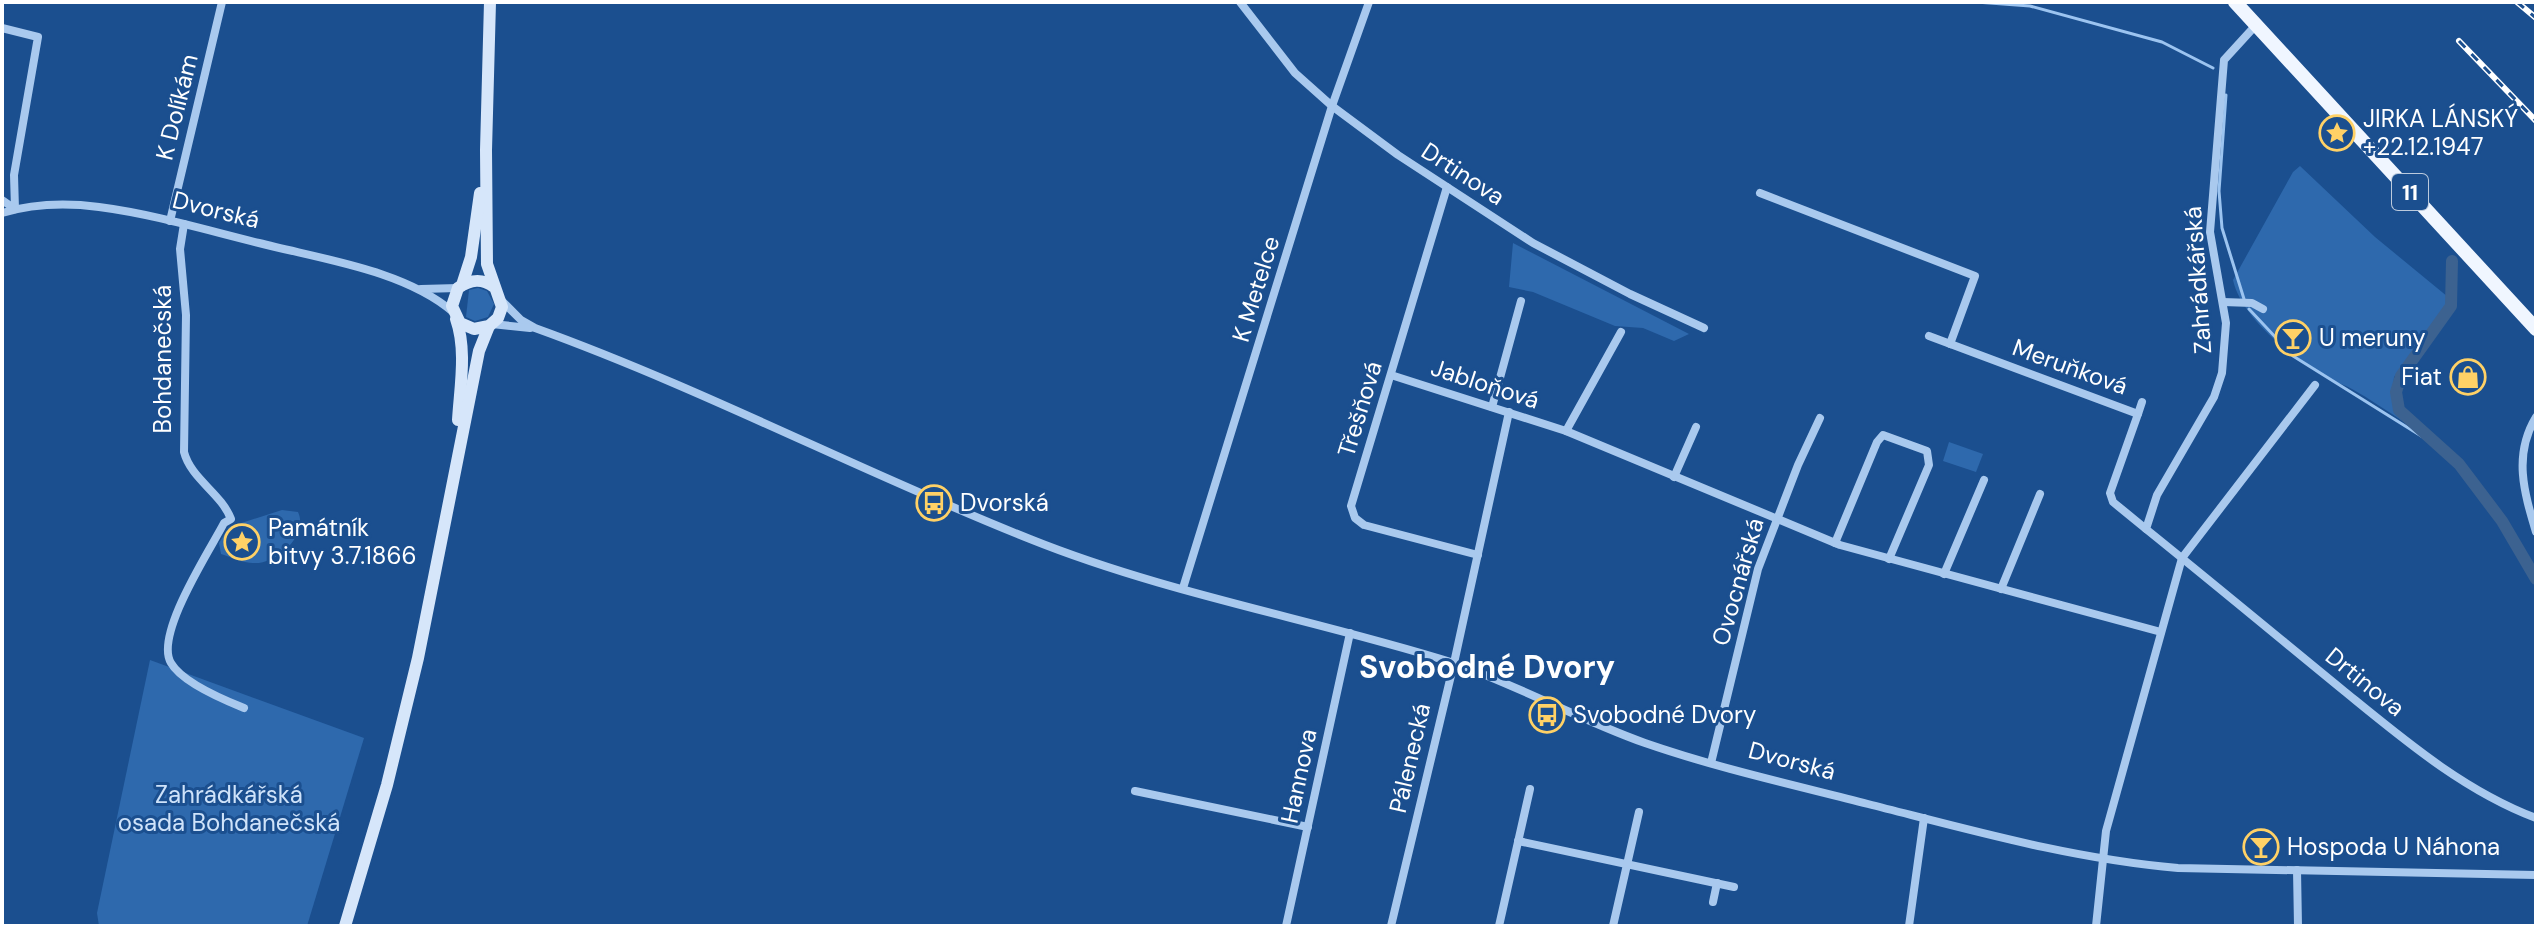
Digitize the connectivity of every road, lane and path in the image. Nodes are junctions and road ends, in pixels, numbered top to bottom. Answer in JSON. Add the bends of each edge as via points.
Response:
{"nodes":[{"id":1,"x":222,"y":2,"type":"edge"},
{"id":2,"x":490,"y":2,"type":"edge"},
{"id":3,"x":1240,"y":2,"type":"edge"},
{"id":4,"x":1369,"y":2,"type":"edge"},
{"id":5,"x":2235,"y":2,"type":"edge"},
{"id":6,"x":2256,"y":25,"type":"junction"},
{"id":7,"x":2,"y":28,"type":"edge"},
{"id":8,"x":1332,"y":106,"type":"junction"},
{"id":9,"x":486,"y":150,"type":"junction"},
{"id":10,"x":1447,"y":187,"type":"junction"},
{"id":11,"x":1760,"y":193,"type":"dead end"},
{"id":12,"x":2,"y":200,"type":"edge"},
{"id":13,"x":15,"y":209,"type":"junction"},
{"id":14,"x":2,"y":213,"type":"edge"},
{"id":15,"x":170,"y":221,"type":"junction"},
{"id":16,"x":184,"y":224,"type":"junction"},
{"id":17,"x":460,"y":286,"type":"junction"},
{"id":18,"x":494,"y":287,"type":"junction"},
{"id":19,"x":416,"y":288,"type":"junction"},
{"id":20,"x":502,"y":300,"type":"junction"},
{"id":21,"x":1521,"y":301,"type":"dead end"},
{"id":22,"x":2223,"y":302,"type":"junction"},
{"id":23,"x":2263,"y":309,"type":"dead end"},
{"id":24,"x":454,"y":314,"type":"junction"},
{"id":25,"x":490,"y":325,"type":"junction"},
{"id":26,"x":535,"y":328,"type":"junction"},
{"id":27,"x":1704,"y":328,"type":"dead end"},
{"id":28,"x":2536,"y":329,"type":"edge"},
{"id":29,"x":1621,"y":332,"type":"dead end"},
{"id":30,"x":1929,"y":336,"type":"dead end"},
{"id":31,"x":1950,"y":344,"type":"junction"},
{"id":32,"x":1391,"y":375,"type":"junction"},
{"id":33,"x":2315,"y":385,"type":"dead end"},
{"id":34,"x":2142,"y":402,"type":"dead end"},
{"id":35,"x":1492,"y":407,"type":"junction"},
{"id":36,"x":1509,"y":412,"type":"junction"},
{"id":37,"x":2138,"y":414,"type":"junction"},
{"id":38,"x":2536,"y":417,"type":"edge"},
{"id":39,"x":1820,"y":418,"type":"dead end"},
{"id":40,"x":1696,"y":427,"type":"dead end"},
{"id":41,"x":1566,"y":431,"type":"junction"},
{"id":42,"x":456,"y":463,"type":"junction"},
{"id":43,"x":1674,"y":477,"type":"junction"},
{"id":44,"x":1984,"y":480,"type":"dead end"},
{"id":45,"x":2040,"y":494,"type":"dead end"},
{"id":46,"x":1777,"y":520,"type":"junction"},
{"id":47,"x":2146,"y":529,"type":"junction"},
{"id":48,"x":2536,"y":532,"type":"edge"},
{"id":49,"x":1835,"y":543,"type":"junction"},
{"id":50,"x":1478,"y":555,"type":"junction"},
{"id":51,"x":2182,"y":558,"type":"junction"},
{"id":52,"x":1889,"y":559,"type":"junction"},
{"id":53,"x":1944,"y":574,"type":"junction"},
{"id":54,"x":1183,"y":588,"type":"junction"},
{"id":55,"x":2001,"y":589,"type":"junction"},
{"id":56,"x":2161,"y":632,"type":"junction"},
{"id":57,"x":1350,"y":633,"type":"junction"},
{"id":58,"x":1454,"y":663,"type":"junction"},
{"id":59,"x":244,"y":708,"type":"dead end"},
{"id":60,"x":1711,"y":763,"type":"junction"},
{"id":61,"x":1530,"y":789,"type":"dead end"},
{"id":62,"x":1135,"y":791,"type":"dead end"},
{"id":63,"x":1639,"y":812,"type":"dead end"},
{"id":64,"x":1924,"y":818,"type":"junction"},
{"id":65,"x":2536,"y":818,"type":"edge"},
{"id":66,"x":1308,"y":827,"type":"junction"},
{"id":67,"x":1518,"y":841,"type":"junction"},
{"id":68,"x":2102,"y":859,"type":"junction"},
{"id":69,"x":1627,"y":864,"type":"junction"},
{"id":70,"x":2297,"y":870,"type":"junction"},
{"id":71,"x":2536,"y":875,"type":"edge"},
{"id":72,"x":1717,"y":883,"type":"junction"},
{"id":73,"x":1734,"y":887,"type":"dead end"},
{"id":74,"x":1713,"y":902,"type":"dead end"},
{"id":75,"x":345,"y":926,"type":"edge"},
{"id":76,"x":1286,"y":926,"type":"edge"},
{"id":77,"x":1391,"y":926,"type":"edge"},
{"id":78,"x":1499,"y":926,"type":"edge"},
{"id":79,"x":1613,"y":926,"type":"edge"},
{"id":80,"x":1909,"y":926,"type":"edge"},
{"id":81,"x":2096,"y":926,"type":"edge"},
{"id":82,"x":2298,"y":926,"type":"edge"}],
"edges":[{"from":1,"to":15,"type":"street","name":"K Dolíkám"},
{"from":2,"to":9,"type":"main road"},
{"from":3,"to":8,"type":"street","name":"Drtinova","via":[[1295,73]]},
{"from":4,"to":8,"type":"street","name":"K Metelce"},
{"from":5,"to":6,"type":"main road","number":"11"},
{"from":6,"to":22,"type":"street","name":"Zahrádkářská","via":[[2224,60],[2210,232]]},
{"from":6,"to":28,"type":"main road","number":"11"},
{"from":7,"to":13,"type":"street","via":[[38,37],[14,175]]},
{"from":8,"to":10,"type":"street","name":"Drtinova"},
{"from":8,"to":54,"type":"street","name":"K Metelce"},
{"from":9,"to":17,"type":"main road","via":[[471,257]]},
{"from":9,"to":18,"type":"main road","via":[[487,264]]},
{"from":10,"to":27,"type":"street","name":"Drtinova","via":[[1533,243]]},
{"from":10,"to":32,"type":"street","name":"Třešňová"},
{"from":11,"to":31,"type":"street","via":[[1975,276]]},
{"from":12,"to":13,"type":"street"},
{"from":13,"to":14,"type":"street","name":"Dvorská"},
{"from":13,"to":15,"type":"street","name":"Dvorská","via":[[98,207]]},
{"from":15,"to":16,"type":"street","name":"Dvorská"},
{"from":16,"to":19,"type":"street","name":"Dvorská"},
{"from":16,"to":59,"type":"street","name":"Bohdanečská","via":[[184,452],[231,519],[185,595],[169,634],[168,654],[171,665],[184,675]]},
{"from":17,"to":18,"type":"main road","name":"Dvorská","via":[[475,280]]},
{"from":17,"to":19,"type":"street","name":"Dvorská"},
{"from":17,"to":24,"type":"main road"},
{"from":18,"to":20,"type":"main road","name":"Dvorská"},
{"from":19,"to":24,"type":"street","name":"Dvorská"},
{"from":20,"to":25,"type":"main road"},
{"from":20,"to":26,"type":"street","name":"Dvorská"},
{"from":21,"to":35,"type":"street"},
{"from":22,"to":23,"type":"street","via":[[2252,303]]},
{"from":22,"to":47,"type":"street","name":"Zahrádkářská","via":[[2226,338],[2219,385],[2157,495]]},
{"from":24,"to":25,"type":"main road","name":"Dvorská","via":[[467,327]]},
{"from":24,"to":42,"type":"main road","via":[[462,354]]},
{"from":25,"to":26,"type":"street","name":"Dvorská"},
{"from":25,"to":42,"type":"main road","via":[[479,351]]},
{"from":26,"to":54,"type":"street","name":"Dvorská","via":[[640,368],[1030,539]]},
{"from":29,"to":41,"type":"street"},
{"from":30,"to":31,"type":"street","name":"Meruňková"},
{"from":31,"to":37,"type":"street","name":"Meruňková"},
{"from":32,"to":35,"type":"street","name":"Jabloňová"},
{"from":32,"to":50,"type":"street","name":"Třešňová","via":[[1352,513],[1364,525]]},
{"from":33,"to":51,"type":"street"},
{"from":34,"to":37,"type":"street"},
{"from":35,"to":36,"type":"street","name":"Jabloňová"},
{"from":36,"to":41,"type":"street","name":"Jabloňová"},
{"from":36,"to":50,"type":"street","name":"Pálenecká"},
{"from":37,"to":47,"type":"street","name":"Meruňková","via":[[2110,493],[2113,502]]},
{"from":38,"to":48,"type":"street","via":[[2522,458],[2523,488]]},
{"from":39,"to":46,"type":"street","name":"Ovocnářská"},
{"from":40,"to":43,"type":"street"},
{"from":41,"to":43,"type":"street","name":"Jabloňová"},
{"from":42,"to":75,"type":"main road","via":[[400,733]]},
{"from":43,"to":46,"type":"street","name":"Jabloňová"},
{"from":44,"to":53,"type":"street"},
{"from":45,"to":55,"type":"street"},
{"from":46,"to":49,"type":"street","name":"Jabloňová"},
{"from":46,"to":60,"type":"street","name":"Ovocnářská","via":[[1758,569]]},
{"from":47,"to":51,"type":"street"},
{"from":49,"to":52,"type":"street","name":"Jabloňová"},
{"from":49,"to":52,"type":"street","via":[[1883,435],[1927,451],[1929,465]]},
{"from":50,"to":58,"type":"street","name":"Pálenecká"},
{"from":51,"to":56,"type":"street"},
{"from":51,"to":65,"type":"street","name":"Drtinova","via":[[2383,723],[2501,805]]},
{"from":52,"to":53,"type":"street","name":"Jabloňová"},
{"from":53,"to":55,"type":"street","name":"Jabloňová"},
{"from":54,"to":57,"type":"street","name":"Dvorská"},
{"from":55,"to":56,"type":"street","name":"Jabloňová"},
{"from":56,"to":68,"type":"street"},
{"from":57,"to":58,"type":"street","name":"Dvorská"},
{"from":57,"to":66,"type":"street","name":"Hannova"},
{"from":58,"to":60,"type":"street","name":"Dvorská","via":[[1610,730]]},
{"from":58,"to":77,"type":"street","name":"Pálenecká"},
{"from":60,"to":64,"type":"street","name":"Dvorská"},
{"from":61,"to":67,"type":"street"},
{"from":62,"to":66,"type":"street"},
{"from":63,"to":69,"type":"street"},
{"from":64,"to":68,"type":"street","name":"Dvorská"},
{"from":64,"to":80,"type":"street"},
{"from":66,"to":76,"type":"street","name":"Hannova"},
{"from":67,"to":69,"type":"street"},
{"from":67,"to":78,"type":"street"},
{"from":68,"to":70,"type":"street","name":"Dvorská","via":[[2178,868]]},
{"from":68,"to":81,"type":"street"},
{"from":69,"to":72,"type":"street"},
{"from":69,"to":79,"type":"street"},
{"from":70,"to":71,"type":"street","name":"Dvorská"},
{"from":70,"to":82,"type":"street"},
{"from":72,"to":73,"type":"street"},
{"from":72,"to":74,"type":"street"}]}
